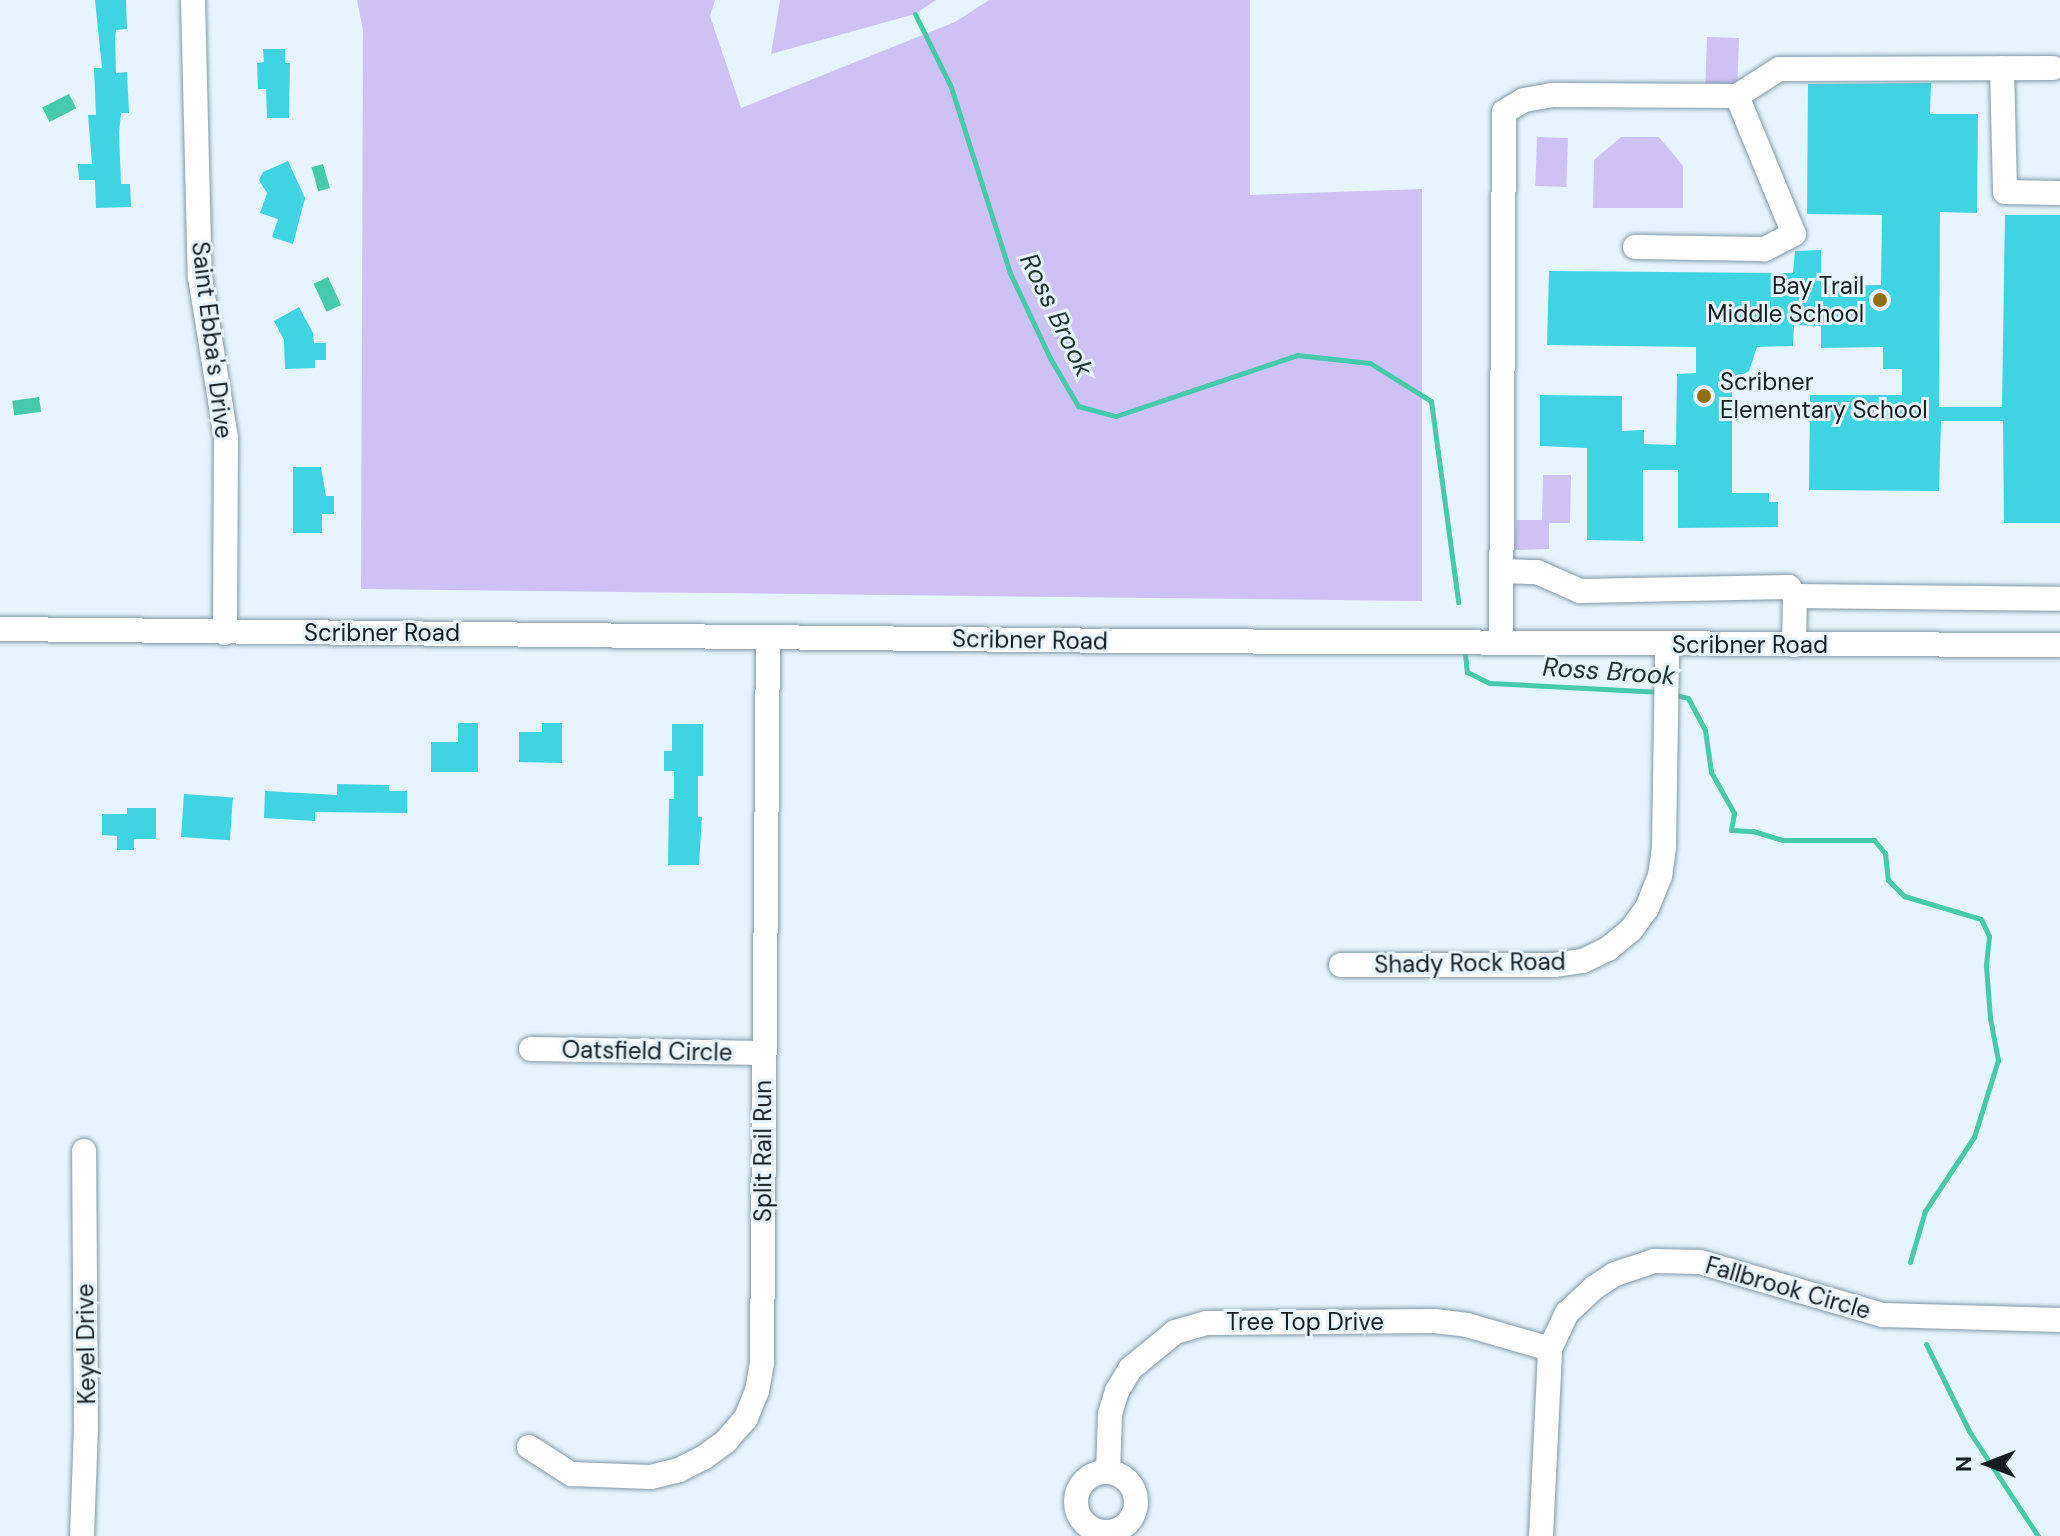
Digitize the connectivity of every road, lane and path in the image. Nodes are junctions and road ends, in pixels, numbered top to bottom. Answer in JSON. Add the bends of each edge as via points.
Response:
{"nodes":[{"id":1,"x":193,"y":0,"type":"edge"},
{"id":2,"x":2002,"y":68,"type":"junction"},
{"id":3,"x":2053,"y":68,"type":"dead end"},
{"id":4,"x":1737,"y":96,"type":"junction"},
{"id":5,"x":2060,"y":193,"type":"edge"},
{"id":6,"x":1635,"y":247,"type":"dead end"},
{"id":7,"x":1501,"y":571,"type":"junction"},
{"id":8,"x":1792,"y":592,"type":"junction"},
{"id":9,"x":2060,"y":599,"type":"edge"},
{"id":10,"x":0,"y":629,"type":"edge"},
{"id":11,"x":225,"y":633,"type":"junction"},
{"id":12,"x":768,"y":637,"type":"junction"},
{"id":13,"x":1501,"y":643,"type":"junction"},
{"id":14,"x":1667,"y":644,"type":"junction"},
{"id":15,"x":1794,"y":645,"type":"junction"},
{"id":16,"x":2060,"y":645,"type":"edge"},
{"id":17,"x":1341,"y":965,"type":"dead end"},
{"id":18,"x":531,"y":1049,"type":"dead end"},
{"id":19,"x":764,"y":1053,"type":"junction"},
{"id":20,"x":84,"y":1151,"type":"dead end"},
{"id":21,"x":2060,"y":1320,"type":"edge"},
{"id":22,"x":1550,"y":1349,"type":"junction"},
{"id":23,"x":529,"y":1447,"type":"dead end"},
{"id":24,"x":1108,"y":1472,"type":"dead end"},
{"id":25,"x":82,"y":1536,"type":"edge"},
{"id":26,"x":1541,"y":1536,"type":"edge"}],
"edges":[{"from":1,"to":11,"type":"street","name":"Saint Ebba's Drive","via":[[200,277],[226,438]]},
{"from":2,"to":3,"type":"street"},
{"from":2,"to":4,"type":"street","via":[[1779,69]]},
{"from":2,"to":5,"type":"street","via":[[2005,192]]},
{"from":4,"to":6,"type":"street","via":[[1794,234],[1764,249]]},
{"from":4,"to":7,"type":"street","via":[[1551,95],[1524,100],[1504,112]]},
{"from":7,"to":8,"type":"street","via":[[1537,572],[1580,591]]},
{"from":7,"to":13,"type":"street"},
{"from":8,"to":9,"type":"street"},
{"from":8,"to":15,"type":"street"},
{"from":10,"to":11,"type":"street","name":"Scribner Road"},
{"from":11,"to":12,"type":"street","name":"Scribner Road"},
{"from":12,"to":13,"type":"street","name":"Scribner Road"},
{"from":12,"to":19,"type":"street","name":"Split Rail Run"},
{"from":13,"to":14,"type":"street","name":"Scribner Road"},
{"from":14,"to":15,"type":"street","name":"Scribner Road"},
{"from":14,"to":17,"type":"street","name":"Shady Rock Road","via":[[1660,876],[1631,930],[1583,961],[1554,965]]},
{"from":15,"to":16,"type":"street","name":"Scribner Road"},
{"from":18,"to":19,"type":"street","name":"Oatsfield Circle"},
{"from":19,"to":23,"type":"street","name":"Split Rail Run","via":[[762,1363],[746,1418],[703,1458],[651,1477],[571,1474]]},
{"from":20,"to":25,"type":"street","name":"Keyel Drive"},
{"from":21,"to":22,"type":"street","name":"Fallbrook Circle","via":[[1883,1315],[1726,1268],[1654,1261],[1615,1274],[1580,1299]]},
{"from":22,"to":24,"type":"street","name":"Tree Top Drive","via":[[1435,1321],[1206,1323],[1175,1332],[1130,1369],[1110,1414]]},
{"from":22,"to":26,"type":"street","name":"Fallbrook Circle"}]}
